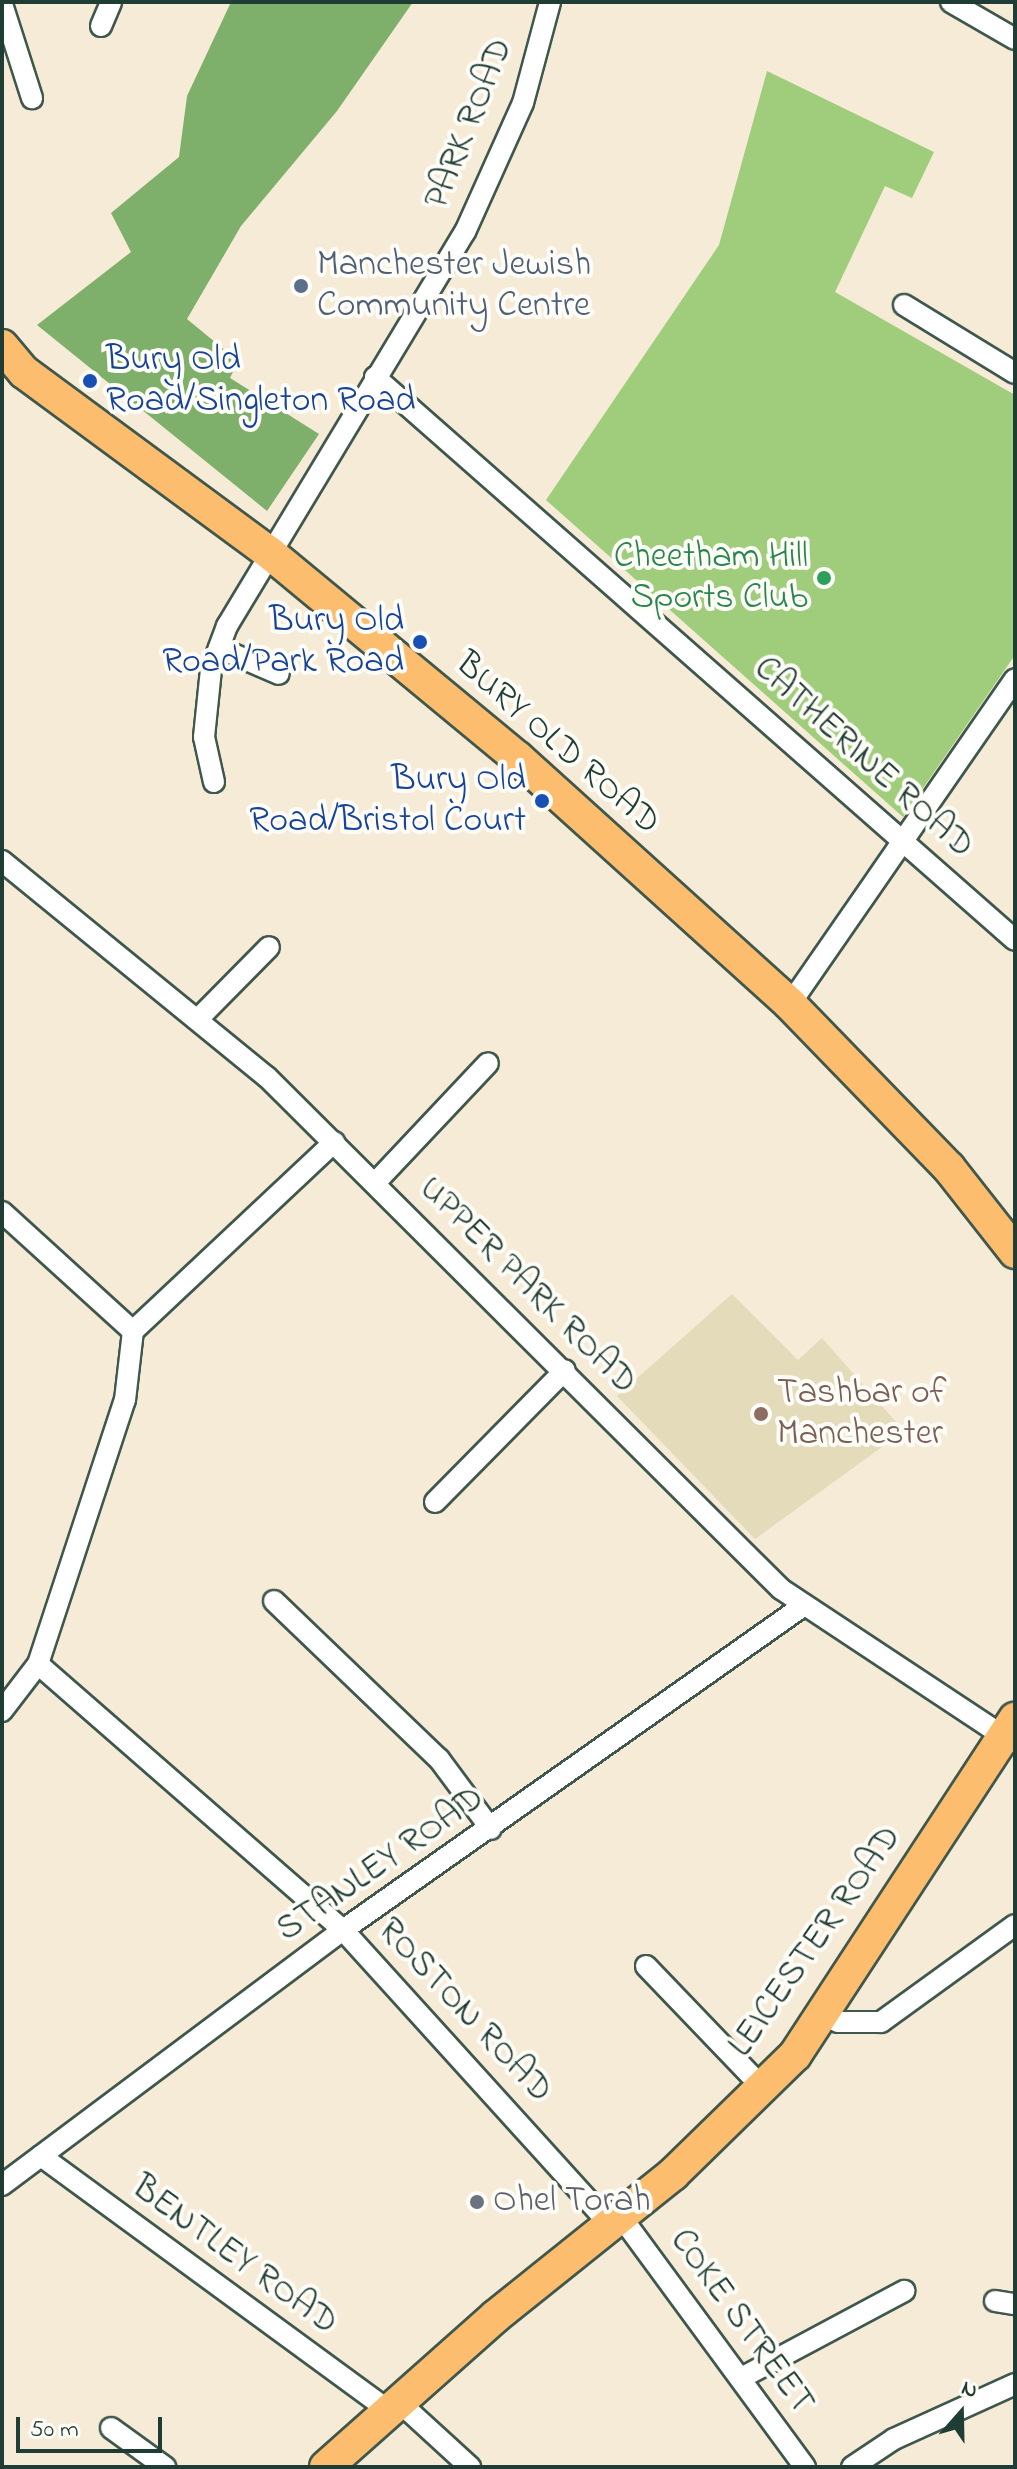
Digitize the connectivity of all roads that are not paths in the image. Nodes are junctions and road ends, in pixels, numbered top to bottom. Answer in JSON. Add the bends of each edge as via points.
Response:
{"nodes":[{"id":1,"x":111,"y":2,"type":"edge"},
{"id":2,"x":550,"y":2,"type":"edge"},
{"id":3,"x":951,"y":2,"type":"edge"},
{"id":4,"x":2,"y":4,"type":"edge"},
{"id":5,"x":101,"y":26,"type":"dead end"},
{"id":6,"x":1015,"y":39,"type":"edge"},
{"id":7,"x":32,"y":98,"type":"dead end"},
{"id":8,"x":904,"y":305,"type":"dead end"},
{"id":9,"x":2,"y":346,"type":"edge"},
{"id":10,"x":1015,"y":373,"type":"edge"},
{"id":11,"x":375,"y":377,"type":"junction"},
{"id":12,"x":271,"y":554,"type":"junction"},
{"id":13,"x":219,"y":648,"type":"junction"},
{"id":14,"x":279,"y":674,"type":"dead end"},
{"id":15,"x":1015,"y":679,"type":"edge"},
{"id":16,"x":214,"y":782,"type":"dead end"},
{"id":17,"x":905,"y":841,"type":"junction"},
{"id":18,"x":2,"y":861,"type":"edge"},
{"id":19,"x":1015,"y":940,"type":"edge"},
{"id":20,"x":269,"y":947,"type":"dead end"},
{"id":21,"x":790,"y":1004,"type":"junction"},
{"id":22,"x":200,"y":1017,"type":"junction"},
{"id":23,"x":488,"y":1063,"type":"dead end"},
{"id":24,"x":334,"y":1142,"type":"junction"},
{"id":25,"x":376,"y":1182,"type":"junction"},
{"id":26,"x":2,"y":1212,"type":"edge"},
{"id":27,"x":1015,"y":1252,"type":"edge"},
{"id":28,"x":133,"y":1331,"type":"junction"},
{"id":29,"x":565,"y":1370,"type":"junction"},
{"id":30,"x":435,"y":1502,"type":"dead end"},
{"id":31,"x":274,"y":1601,"type":"dead end"},
{"id":32,"x":803,"y":1606,"type":"junction"},
{"id":33,"x":38,"y":1664,"type":"junction"},
{"id":34,"x":2,"y":1711,"type":"edge"},
{"id":35,"x":1011,"y":1733,"type":"edge"},
{"id":36,"x":491,"y":1829,"type":"junction"},
{"id":37,"x":1015,"y":1925,"type":"edge"},
{"id":38,"x":343,"y":1930,"type":"junction"},
{"id":39,"x":646,"y":1966,"type":"dead end"},
{"id":40,"x":825,"y":2012,"type":"junction"},
{"id":41,"x":763,"y":2088,"type":"junction"},
{"id":42,"x":41,"y":2156,"type":"junction"},
{"id":43,"x":2,"y":2185,"type":"edge"},
{"id":44,"x":616,"y":2222,"type":"junction"},
{"id":45,"x":904,"y":2291,"type":"dead end"},
{"id":46,"x":743,"y":2377,"type":"junction"},
{"id":47,"x":1015,"y":2384,"type":"edge"},
{"id":48,"x":393,"y":2406,"type":"junction"},
{"id":49,"x":111,"y":2428,"type":"dead end"},
{"id":50,"x":165,"y":2467,"type":"edge"},
{"id":51,"x":326,"y":2467,"type":"edge"},
{"id":52,"x":470,"y":2467,"type":"edge"},
{"id":53,"x":805,"y":2467,"type":"edge"},
{"id":54,"x":852,"y":2467,"type":"edge"}],
"edges":[{"from":1,"to":5,"type":"street"},
{"from":2,"to":11,"type":"street","name":"PARK ROAD","via":[[497,168]]},
{"from":3,"to":6,"type":"street"},
{"from":4,"to":7,"type":"street"},
{"from":8,"to":10,"type":"street"},
{"from":9,"to":12,"type":"main road","name":"BURY OLD ROAD","via":[[24,372]]},
{"from":11,"to":12,"type":"street","name":"PARK ROAD"},
{"from":11,"to":17,"type":"street","name":"CATHERINE ROAD"},
{"from":12,"to":13,"type":"street","name":"PARK ROAD"},
{"from":12,"to":21,"type":"main road","name":"BURY OLD ROAD","via":[[518,758]]},
{"from":13,"to":14,"type":"street"},
{"from":13,"to":16,"type":"street","name":"PARK ROAD","via":[[204,737]]},
{"from":15,"to":17,"type":"street"},
{"from":17,"to":19,"type":"street","name":"CATHERINE ROAD"},
{"from":17,"to":21,"type":"street"},
{"from":18,"to":22,"type":"street","name":"UPPER PARK ROAD"},
{"from":20,"to":22,"type":"street"},
{"from":21,"to":27,"type":"main road","name":"BURY OLD ROAD","via":[[949,1168]]},
{"from":22,"to":24,"type":"street","name":"UPPER PARK ROAD"},
{"from":23,"to":25,"type":"street"},
{"from":24,"to":25,"type":"street","name":"UPPER PARK ROAD"},
{"from":24,"to":28,"type":"street"},
{"from":25,"to":29,"type":"street","name":"UPPER PARK ROAD"},
{"from":26,"to":28,"type":"street"},
{"from":28,"to":33,"type":"street","via":[[125,1400]]},
{"from":29,"to":30,"type":"street"},
{"from":29,"to":32,"type":"street","name":"UPPER PARK ROAD"},
{"from":31,"to":36,"type":"street","via":[[439,1759]]},
{"from":32,"to":35,"type":"street","name":"UPPER PARK ROAD"},
{"from":32,"to":36,"type":"street","name":"STANLEY ROAD"},
{"from":33,"to":34,"type":"street"},
{"from":33,"to":38,"type":"street","name":"ROSTON ROAD"},
{"from":35,"to":40,"type":"main road","name":"LEICESTER ROAD"},
{"from":36,"to":38,"type":"street","name":"STANLEY ROAD"},
{"from":37,"to":40,"type":"street","via":[[881,2022],[838,2022]]},
{"from":38,"to":42,"type":"street","name":"STANLEY ROAD"},
{"from":38,"to":44,"type":"street","name":"ROSTON ROAD"},
{"from":39,"to":41,"type":"street"},
{"from":40,"to":41,"type":"main road","name":"LEICESTER ROAD"},
{"from":41,"to":44,"type":"main road","name":"LEICESTER ROAD"},
{"from":42,"to":43,"type":"street","name":"STANLEY ROAD"},
{"from":42,"to":48,"type":"street","name":"BENTLEY ROAD"},
{"from":44,"to":46,"type":"street","name":"COKE STREET"},
{"from":44,"to":48,"type":"main road","name":"LEICESTER ROAD"},
{"from":45,"to":46,"type":"street"},
{"from":46,"to":53,"type":"street","name":"COKE STREET"},
{"from":47,"to":54,"type":"street","via":[[894,2439]]},
{"from":48,"to":51,"type":"main road","name":"LEICESTER ROAD"},
{"from":48,"to":52,"type":"street","name":"BENTLEY ROAD"},
{"from":49,"to":50,"type":"street"}]}
